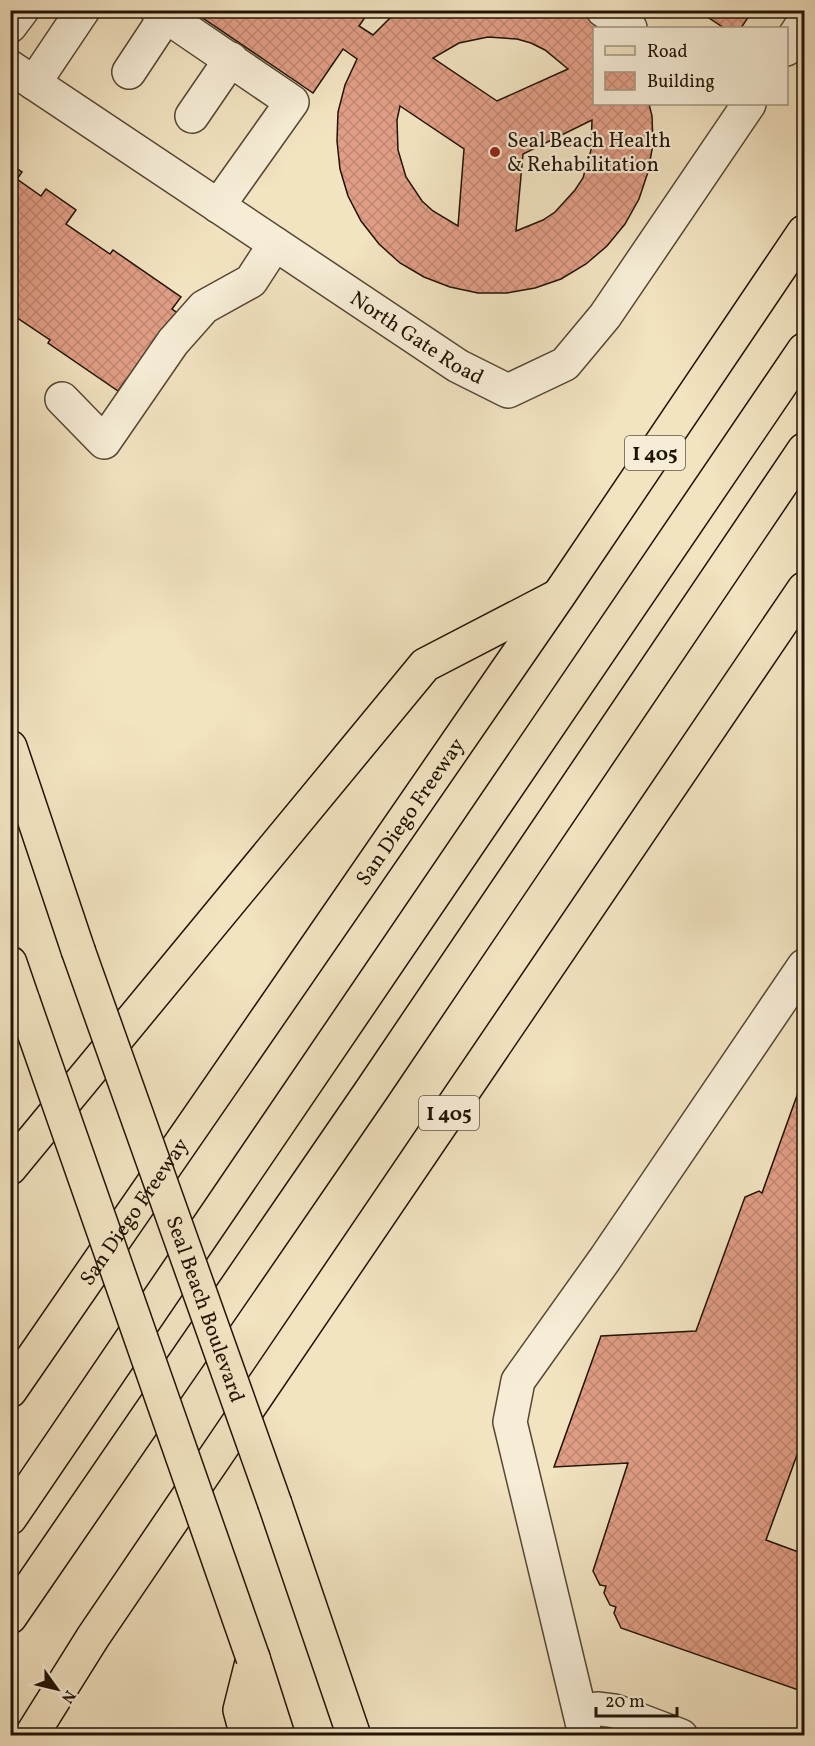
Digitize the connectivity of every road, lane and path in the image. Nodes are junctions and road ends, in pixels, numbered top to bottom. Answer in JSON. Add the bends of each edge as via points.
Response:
{"nodes":[{"id":1,"x":22,"y":10,"type":"edge"},
{"id":2,"x":83,"y":10,"type":"edge"},
{"id":3,"x":603,"y":10,"type":"edge"},
{"id":4,"x":162,"y":13,"type":"edge"},
{"id":5,"x":804,"y":22,"type":"edge"},
{"id":6,"x":10,"y":27,"type":"edge"},
{"id":7,"x":628,"y":27,"type":"edge"},
{"id":8,"x":788,"y":46,"type":"edge"},
{"id":9,"x":231,"y":59,"type":"junction"},
{"id":10,"x":129,"y":72,"type":"dead end"},
{"id":11,"x":22,"y":75,"type":"edge"},
{"id":12,"x":746,"y":105,"type":"edge"},
{"id":13,"x":192,"y":116,"type":"dead end"},
{"id":14,"x":218,"y":206,"type":"junction"},
{"id":15,"x":804,"y":232,"type":"edge"},
{"id":16,"x":274,"y":244,"type":"junction"},
{"id":17,"x":804,"y":350,"type":"edge"},
{"id":18,"x":62,"y":399,"type":"dead end"},
{"id":19,"x":804,"y":450,"type":"edge"},
{"id":20,"x":804,"y":589,"type":"edge"},
{"id":21,"x":559,"y":595,"type":"junction"},
{"id":22,"x":10,"y":747,"type":"edge"},
{"id":23,"x":10,"y":963,"type":"edge"},
{"id":24,"x":804,"y":966,"type":"edge"},
{"id":25,"x":10,"y":1168,"type":"edge"},
{"id":26,"x":10,"y":1391,"type":"edge"},
{"id":27,"x":10,"y":1518,"type":"edge"},
{"id":28,"x":10,"y":1617,"type":"edge"},
{"id":29,"x":253,"y":1658,"type":"junction"},
{"id":30,"x":579,"y":1728,"type":"edge"},
{"id":31,"x":36,"y":1730,"type":"edge"},
{"id":32,"x":247,"y":1736,"type":"edge"},
{"id":33,"x":278,"y":1736,"type":"edge"},
{"id":34,"x":354,"y":1736,"type":"edge"},
{"id":35,"x":681,"y":1736,"type":"edge"}],
"edges":[{"from":1,"to":6,"type":"street"},
{"from":2,"to":11,"type":"street"},
{"from":3,"to":7,"type":"street"},
{"from":4,"to":9,"type":"street"},
{"from":4,"to":10,"type":"street"},
{"from":5,"to":8,"type":"street"},
{"from":9,"to":13,"type":"street"},
{"from":9,"to":14,"type":"street","via":[[292,102]]},
{"from":11,"to":14,"type":"street","name":"North Gate Road"},
{"from":12,"to":16,"type":"street","name":"North Gate Road","via":[[598,324],[565,364],[508,391],[458,366]]},
{"from":14,"to":16,"type":"street","name":"North Gate Road"},
{"from":15,"to":21,"type":"main road","name":"San Diego Freeway","number":"I 405"},
{"from":16,"to":18,"type":"street","via":[[251,281],[204,307],[173,342],[104,442]]},
{"from":17,"to":27,"type":"main road"},
{"from":19,"to":28,"type":"main road"},
{"from":20,"to":31,"type":"main road","number":"I 405","via":[[106,1617]]},
{"from":21,"to":25,"type":"main road","via":[[425,665]]},
{"from":21,"to":26,"type":"main road","name":"San Diego Freeway","number":"I 405"},
{"from":22,"to":34,"type":"main road","name":"Seal Beach Boulevard","bridge":true},
{"from":23,"to":29,"type":"main road","bridge":true},
{"from":24,"to":30,"type":"street","via":[[612,1250],[518,1381],[510,1422]]},
{"from":29,"to":32,"type":"main road","via":[[240,1710]]},
{"from":29,"to":33,"type":"main road"},
{"from":30,"to":35,"type":"street","via":[[599,1709],[615,1711]]}]}
